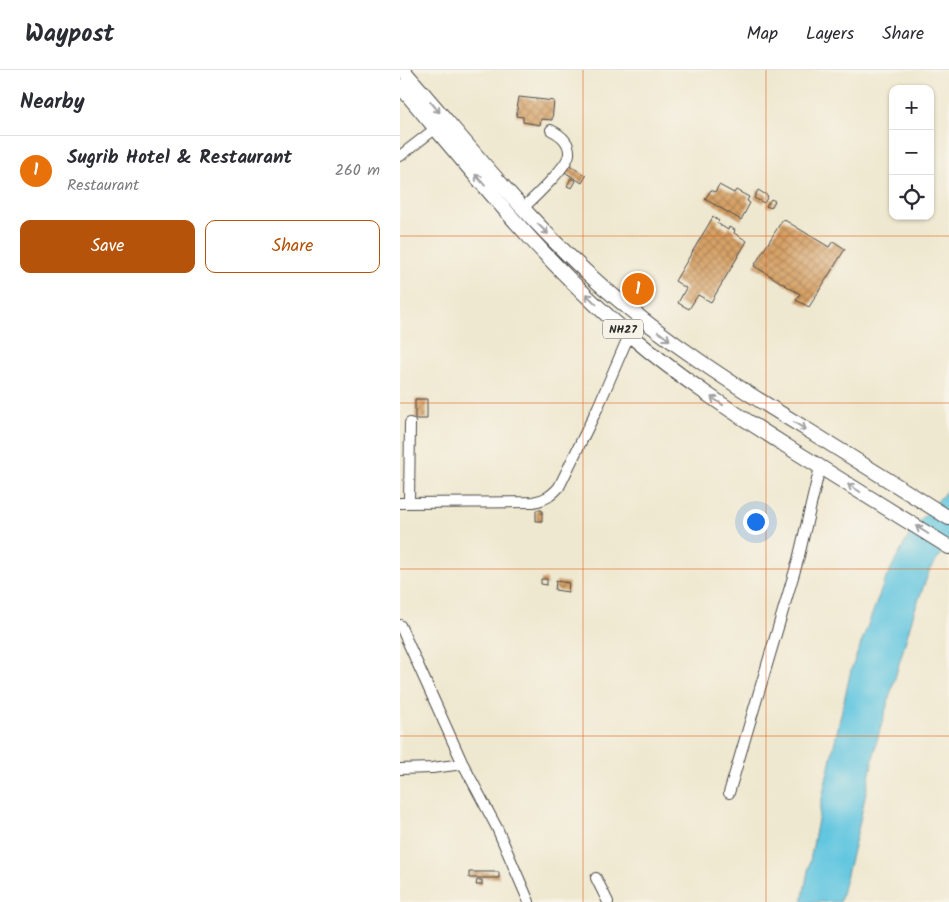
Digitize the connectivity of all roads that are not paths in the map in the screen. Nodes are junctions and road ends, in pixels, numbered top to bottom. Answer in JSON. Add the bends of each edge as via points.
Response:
{"nodes":[{"id":1,"x":404,"y":70,"type":"edge"},
{"id":2,"x":401,"y":90,"type":"edge"},
{"id":3,"x":436,"y":128,"type":"junction"},
{"id":4,"x":552,"y":130,"type":"dead end"},
{"id":5,"x":400,"y":156,"type":"edge"},
{"id":6,"x":523,"y":208,"type":"junction"},
{"id":7,"x":629,"y":335,"type":"junction"},
{"id":8,"x":410,"y":423,"type":"dead end"},
{"id":9,"x":820,"y":467,"type":"junction"},
{"id":10,"x":405,"y":503,"type":"edge"},
{"id":11,"x":949,"y":518,"type":"edge"},
{"id":12,"x":949,"y":546,"type":"edge"},
{"id":13,"x":400,"y":625,"type":"edge"},
{"id":14,"x":463,"y":764,"type":"junction"},
{"id":15,"x":400,"y":769,"type":"edge"},
{"id":16,"x":729,"y":793,"type":"dead end"},
{"id":17,"x":596,"y":878,"type":"dead end"},
{"id":18,"x":529,"y":902,"type":"edge"},
{"id":19,"x":608,"y":902,"type":"edge"}],
"edges":[{"from":1,"to":6,"type":"highway","number":"NH27","one_way":true},
{"from":2,"to":3,"type":"highway","number":"NH27"},
{"from":3,"to":5,"type":"street"},
{"from":7,"to":3,"type":"highway","number":"NH27","one_way":true,"via":[[551,259]]},
{"from":4,"to":6,"type":"street","via":[[565,139],[568,159]]},
{"from":6,"to":11,"type":"highway","number":"NH27","one_way":true,"via":[[584,270],[667,338],[742,390]]},
{"from":9,"to":7,"type":"highway","number":"NH27","one_way":true,"via":[[716,401]]},
{"from":7,"to":10,"type":"street","via":[[559,487],[552,495],[533,502]]},
{"from":8,"to":10,"type":"street"},
{"from":12,"to":9,"type":"highway","number":"NH27","one_way":true},
{"from":9,"to":16,"type":"street","via":[[798,560]]},
{"from":13,"to":14,"type":"street"},
{"from":14,"to":15,"type":"street"},
{"from":14,"to":18,"type":"street","via":[[497,828]]},
{"from":17,"to":19,"type":"street"}]}
